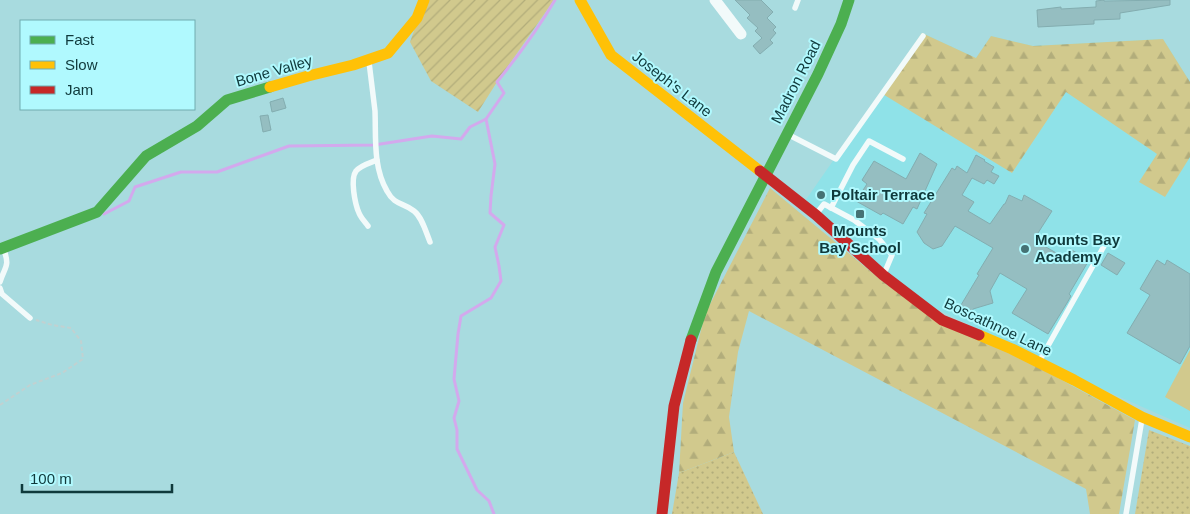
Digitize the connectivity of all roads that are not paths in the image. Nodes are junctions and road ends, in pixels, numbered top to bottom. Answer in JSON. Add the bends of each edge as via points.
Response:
{"nodes":[{"id":1,"x":424,"y":0,"type":"edge"},
{"id":2,"x":580,"y":0,"type":"edge"},
{"id":3,"x":715,"y":0,"type":"edge"},
{"id":4,"x":798,"y":0,"type":"edge"},
{"id":5,"x":850,"y":0,"type":"edge"},
{"id":6,"x":795,"y":8,"type":"dead end"},
{"id":7,"x":741,"y":34,"type":"dead end"},
{"id":8,"x":923,"y":36,"type":"dead end"},
{"id":9,"x":369,"y":59,"type":"junction"},
{"id":10,"x":787,"y":134,"type":"junction"},
{"id":11,"x":903,"y":159,"type":"dead end"},
{"id":12,"x":377,"y":160,"type":"junction"},
{"id":13,"x":765,"y":176,"type":"junction"},
{"id":14,"x":831,"y":208,"type":"junction"},
{"id":15,"x":816,"y":214,"type":"junction"},
{"id":16,"x":368,"y":226,"type":"dead end"},
{"id":17,"x":1108,"y":239,"type":"dead end"},
{"id":18,"x":430,"y":242,"type":"dead end"},
{"id":19,"x":2,"y":249,"type":"edge"},
{"id":20,"x":883,"y":275,"type":"junction"},
{"id":21,"x":0,"y":282,"type":"edge"},
{"id":22,"x":0,"y":288,"type":"edge"},
{"id":23,"x":30,"y":318,"type":"road end"},
{"id":24,"x":1038,"y":362,"type":"junction"},
{"id":25,"x":1142,"y":417,"type":"junction"},
{"id":26,"x":1190,"y":437,"type":"edge"},
{"id":27,"x":662,"y":514,"type":"edge"},
{"id":28,"x":1126,"y":514,"type":"edge"}],
"edges":[{"from":1,"to":9,"type":"street","name":"Bone Valley","via":[[417,18],[388,52]]},
{"from":2,"to":13,"type":"street","name":"Joseph's Lane","via":[[611,55]]},
{"from":3,"to":7,"type":"street"},
{"from":4,"to":6,"type":"lane"},
{"from":5,"to":10,"type":"street","name":"Madron Road","via":[[822,66]]},
{"from":8,"to":10,"type":"lane","via":[[836,159]]},
{"from":9,"to":12,"type":"lane"},
{"from":9,"to":19,"type":"street","name":"Bone Valley","via":[[227,100],[197,126],[146,156],[97,212]]},
{"from":10,"to":13,"type":"street","name":"Madron Road"},
{"from":11,"to":14,"type":"lane","via":[[869,140]]},
{"from":12,"to":16,"type":"lane","via":[[359,168],[353,176],[357,207]]},
{"from":12,"to":18,"type":"lane","via":[[388,193],[399,204],[416,212]]},
{"from":13,"to":15,"type":"street","name":"Boscathnoe Lane"},
{"from":13,"to":27,"type":"street","name":"Madron Road","via":[[716,272],[692,334],[674,406]]},
{"from":14,"to":15,"type":"lane","via":[[824,204]]},
{"from":14,"to":20,"type":"lane","via":[[873,234],[892,255]]},
{"from":15,"to":20,"type":"street","name":"Boscathnoe Lane"},
{"from":17,"to":24,"type":"lane"},
{"from":19,"to":21,"type":"lane","via":[[7,268]]},
{"from":20,"to":24,"type":"street","name":"Boscathnoe Lane","via":[[942,320]]},
{"from":22,"to":23,"type":"lane","via":[[2,294]]},
{"from":24,"to":25,"type":"street","name":"Boscathnoe Lane"},
{"from":25,"to":26,"type":"street","name":"Boscathnoe Lane"},
{"from":25,"to":28,"type":"lane"}]}
